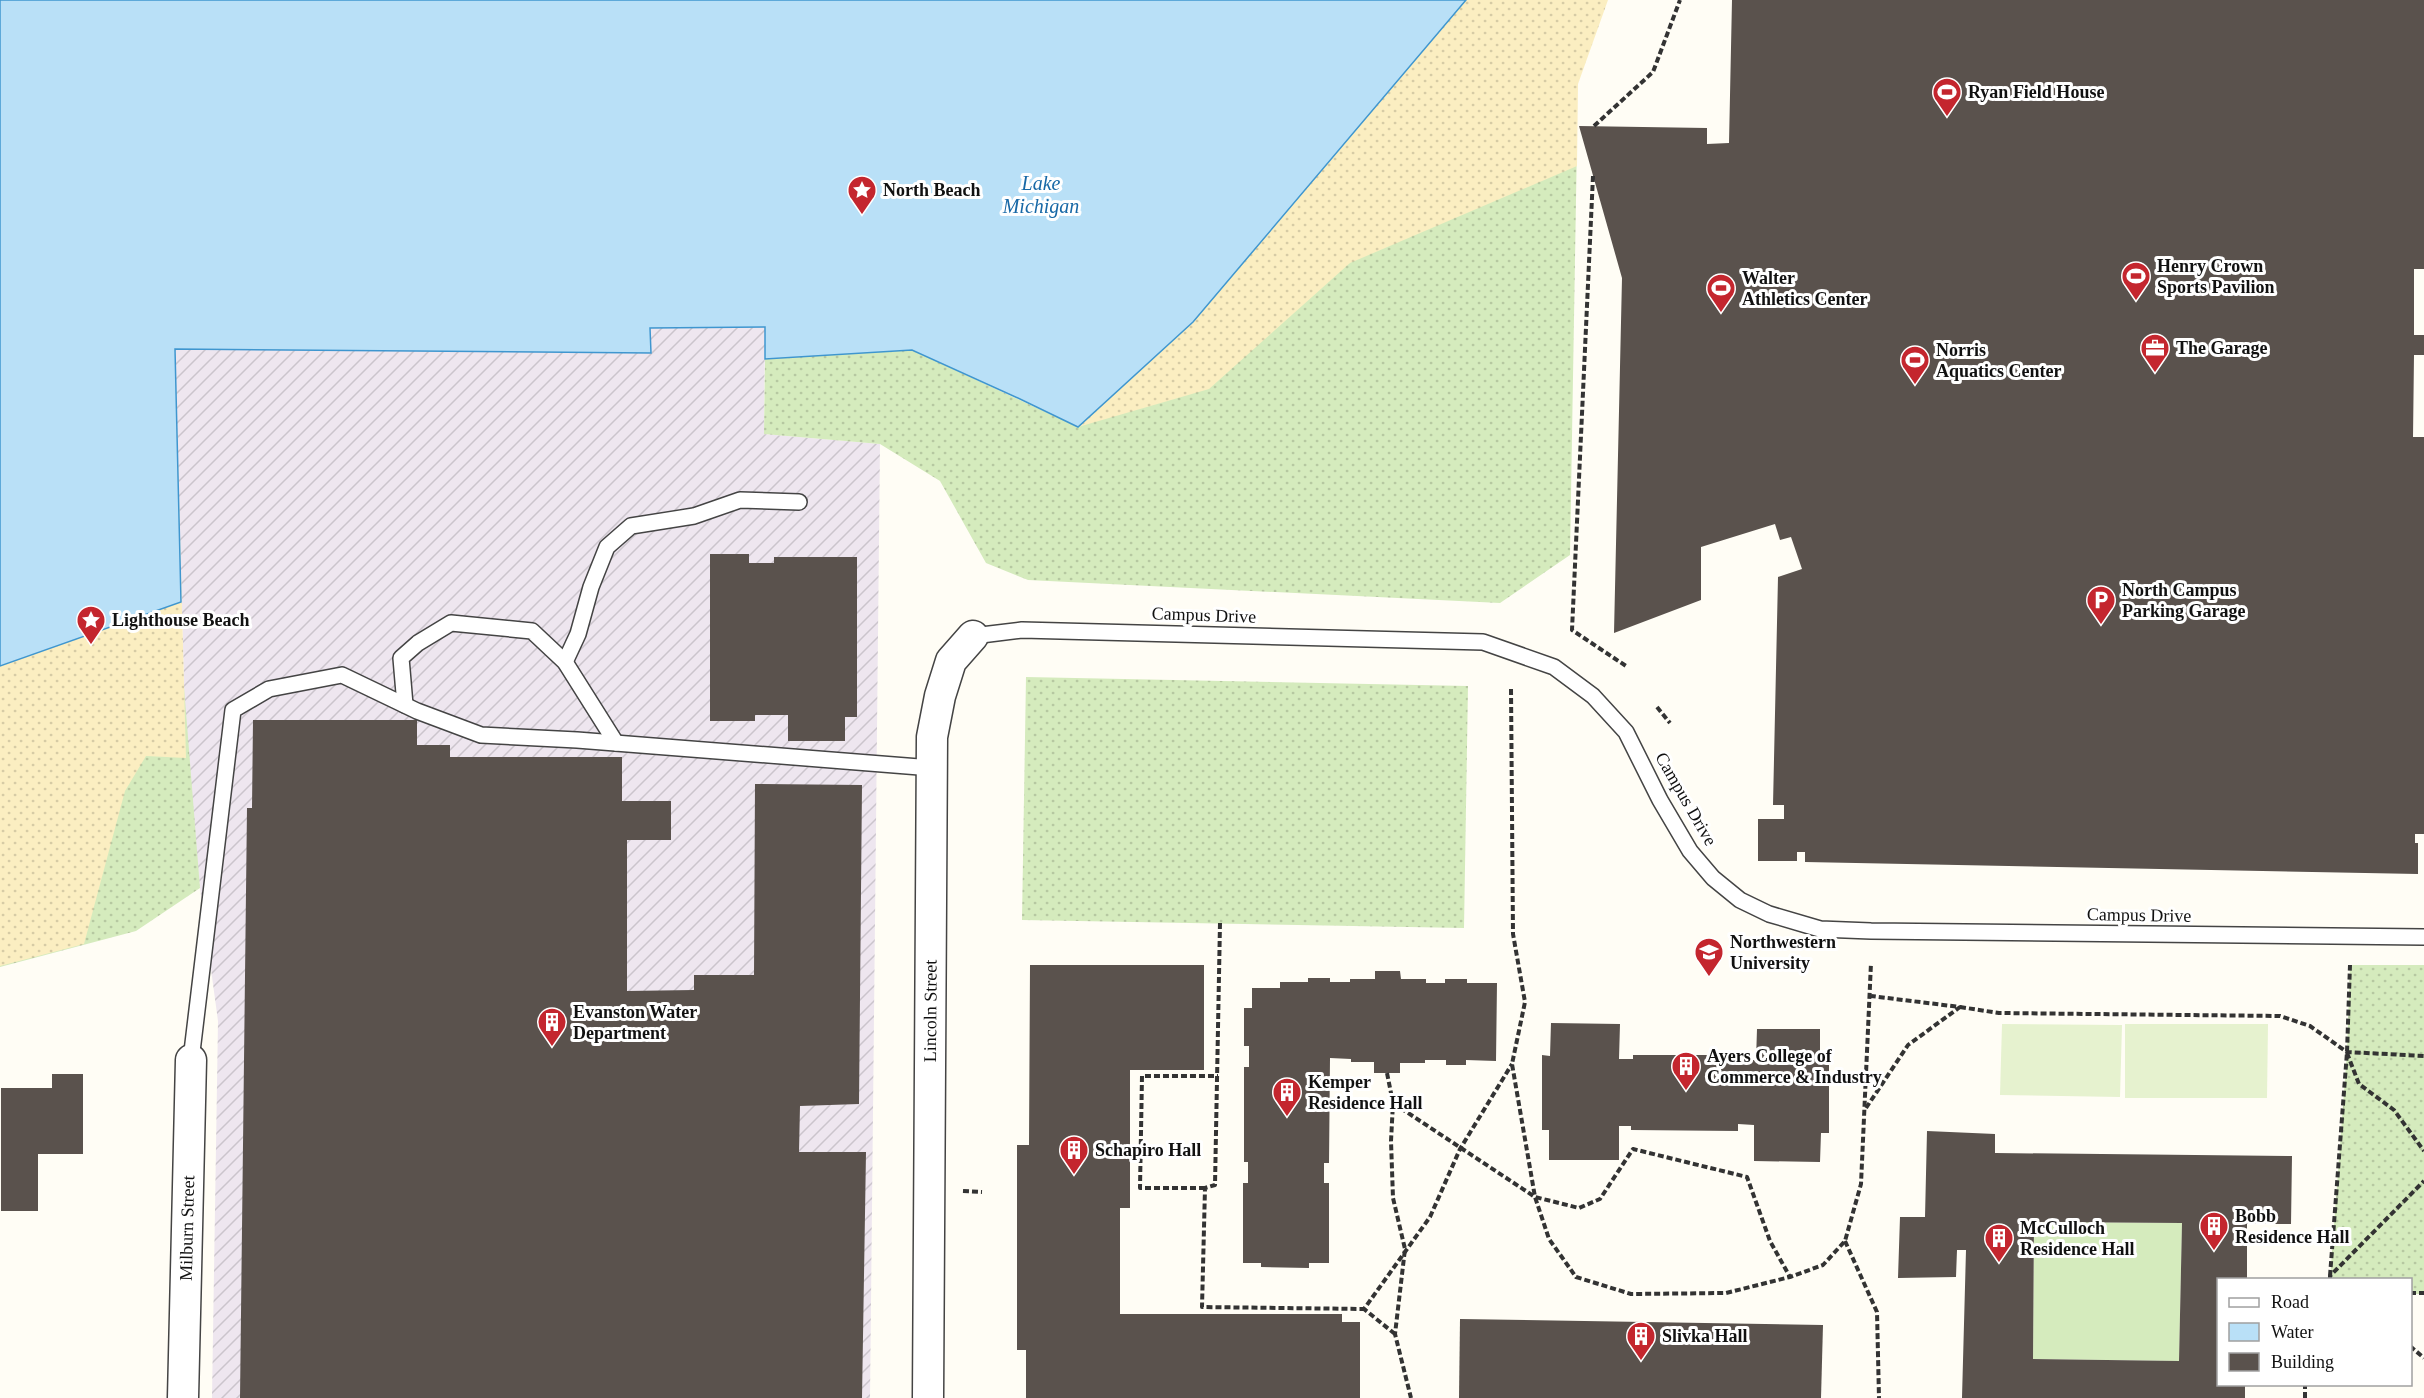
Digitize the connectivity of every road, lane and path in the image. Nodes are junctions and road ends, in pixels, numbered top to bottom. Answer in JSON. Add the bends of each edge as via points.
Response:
{"nodes":[{"id":1,"x":1680,"y":0,"type":"edge"},
{"id":2,"x":1594,"y":126,"type":"dead end"},
{"id":3,"x":1593,"y":176,"type":"dead end"},
{"id":4,"x":799,"y":502,"type":"dead end"},
{"id":5,"x":974,"y":636,"type":"joint"},
{"id":6,"x":565,"y":662,"type":"junction"},
{"id":7,"x":1626,"y":666,"type":"dead end"},
{"id":8,"x":1511,"y":689,"type":"dead end"},
{"id":9,"x":405,"y":705,"type":"junction"},
{"id":10,"x":1657,"y":707,"type":"dead end"},
{"id":11,"x":1670,"y":723,"type":"dead end"},
{"id":12,"x":616,"y":743,"type":"junction"},
{"id":13,"x":932,"y":768,"type":"junction"},
{"id":14,"x":1220,"y":923,"type":"dead end"},
{"id":15,"x":2424,"y":937,"type":"edge"},
{"id":16,"x":1871,"y":963,"type":"dead end"},
{"id":17,"x":2350,"y":965,"type":"dead end"},
{"id":18,"x":1871,"y":996,"type":"junction"},
{"id":19,"x":1960,"y":1007,"type":"junction"},
{"id":20,"x":2347,"y":1052,"type":"junction"},
{"id":21,"x":2424,"y":1056,"type":"edge"},
{"id":22,"x":191,"y":1060,"type":"joint"},
{"id":23,"x":1512,"y":1064,"type":"junction"},
{"id":24,"x":1387,"y":1073,"type":"dead end"},
{"id":25,"x":1218,"y":1076,"type":"junction"},
{"id":26,"x":1393,"y":1103,"type":"junction"},
{"id":27,"x":1866,"y":1109,"type":"junction"},
{"id":28,"x":1460,"y":1149,"type":"junction"},
{"id":29,"x":2424,"y":1151,"type":"edge"},
{"id":30,"x":2424,"y":1181,"type":"edge"},
{"id":31,"x":1205,"y":1188,"type":"junction"},
{"id":32,"x":959,"y":1191,"type":"dead end"},
{"id":33,"x":982,"y":1192,"type":"dead end"},
{"id":34,"x":1536,"y":1197,"type":"junction"},
{"id":35,"x":1845,"y":1241,"type":"junction"},
{"id":36,"x":1406,"y":1249,"type":"junction"},
{"id":37,"x":1791,"y":1277,"type":"junction"},
{"id":38,"x":2330,"y":1278,"type":"edge"},
{"id":39,"x":1364,"y":1310,"type":"junction"},
{"id":40,"x":1395,"y":1334,"type":"junction"},
{"id":41,"x":2412,"y":1348,"type":"edge"},
{"id":42,"x":2424,"y":1358,"type":"edge"},
{"id":43,"x":183,"y":1398,"type":"edge"},
{"id":44,"x":928,"y":1398,"type":"edge"},
{"id":45,"x":1411,"y":1398,"type":"edge"},
{"id":46,"x":1879,"y":1398,"type":"edge"}],
"edges":[{"from":1,"to":2,"type":"path","via":[[1653,72]]},
{"from":3,"to":7,"type":"path","via":[[1572,630]]},
{"from":4,"to":6,"type":"lane","via":[[740,500],[694,516],[631,526],[608,547]]},
{"from":5,"to":13,"type":"street","name":"Lincoln Street","via":[[951,661],[932,737]]},
{"from":5,"to":15,"type":"lane","name":"Campus Drive","via":[[1022,630],[1484,642],[1554,667],[1593,696],[1626,732],[1690,851],[1713,878],[1740,900],[1769,914],[1820,928]]},
{"from":6,"to":9,"type":"lane","via":[[532,631],[452,623],[401,658]]},
{"from":6,"to":12,"type":"lane"},
{"from":8,"to":23,"type":"path","via":[[1513,934],[1525,1002]]},
{"from":9,"to":12,"type":"lane","via":[[481,735]]},
{"from":9,"to":22,"type":"lane","via":[[342,675],[269,689],[233,710]]},
{"from":10,"to":11,"type":"path"},
{"from":12,"to":13,"type":"lane"},
{"from":13,"to":44,"type":"street","name":"Lincoln Street"},
{"from":14,"to":25,"type":"path"},
{"from":16,"to":18,"type":"path"},
{"from":17,"to":20,"type":"path"},
{"from":18,"to":19,"type":"path"},
{"from":18,"to":27,"type":"path"},
{"from":19,"to":20,"type":"path","via":[[1999,1013],[2280,1016],[2310,1026]]},
{"from":19,"to":27,"type":"path","via":[[1908,1045]]},
{"from":20,"to":21,"type":"path"},
{"from":20,"to":29,"type":"path","via":[[2360,1084],[2394,1110]]},
{"from":20,"to":38,"type":"path"},
{"from":22,"to":43,"type":"street","name":"Milburn Street"},
{"from":23,"to":28,"type":"path"},
{"from":23,"to":34,"type":"path"},
{"from":24,"to":26,"type":"path"},
{"from":25,"to":31,"type":"path","via":[[1215,1185]]},
{"from":25,"to":31,"type":"path","via":[[1142,1076],[1140,1188]]},
{"from":26,"to":28,"type":"path"},
{"from":26,"to":36,"type":"path","via":[[1393,1198]]},
{"from":27,"to":35,"type":"path","via":[[1861,1184]]},
{"from":28,"to":34,"type":"path"},
{"from":28,"to":36,"type":"path","via":[[1430,1217]]},
{"from":30,"to":38,"type":"path"},
{"from":31,"to":39,"type":"path","via":[[1203,1307]]},
{"from":32,"to":33,"type":"path"},
{"from":34,"to":37,"type":"path","via":[[1549,1239],[1576,1277],[1631,1294],[1726,1293]]},
{"from":34,"to":37,"type":"path","via":[[1579,1208],[1600,1199],[1633,1149],[1747,1177],[1770,1241]]},
{"from":35,"to":37,"type":"path","via":[[1823,1265]]},
{"from":35,"to":46,"type":"path","via":[[1877,1312]]},
{"from":36,"to":39,"type":"path"},
{"from":36,"to":40,"type":"path"},
{"from":39,"to":40,"type":"path"},
{"from":40,"to":45,"type":"path"},
{"from":41,"to":42,"type":"path"}]}
